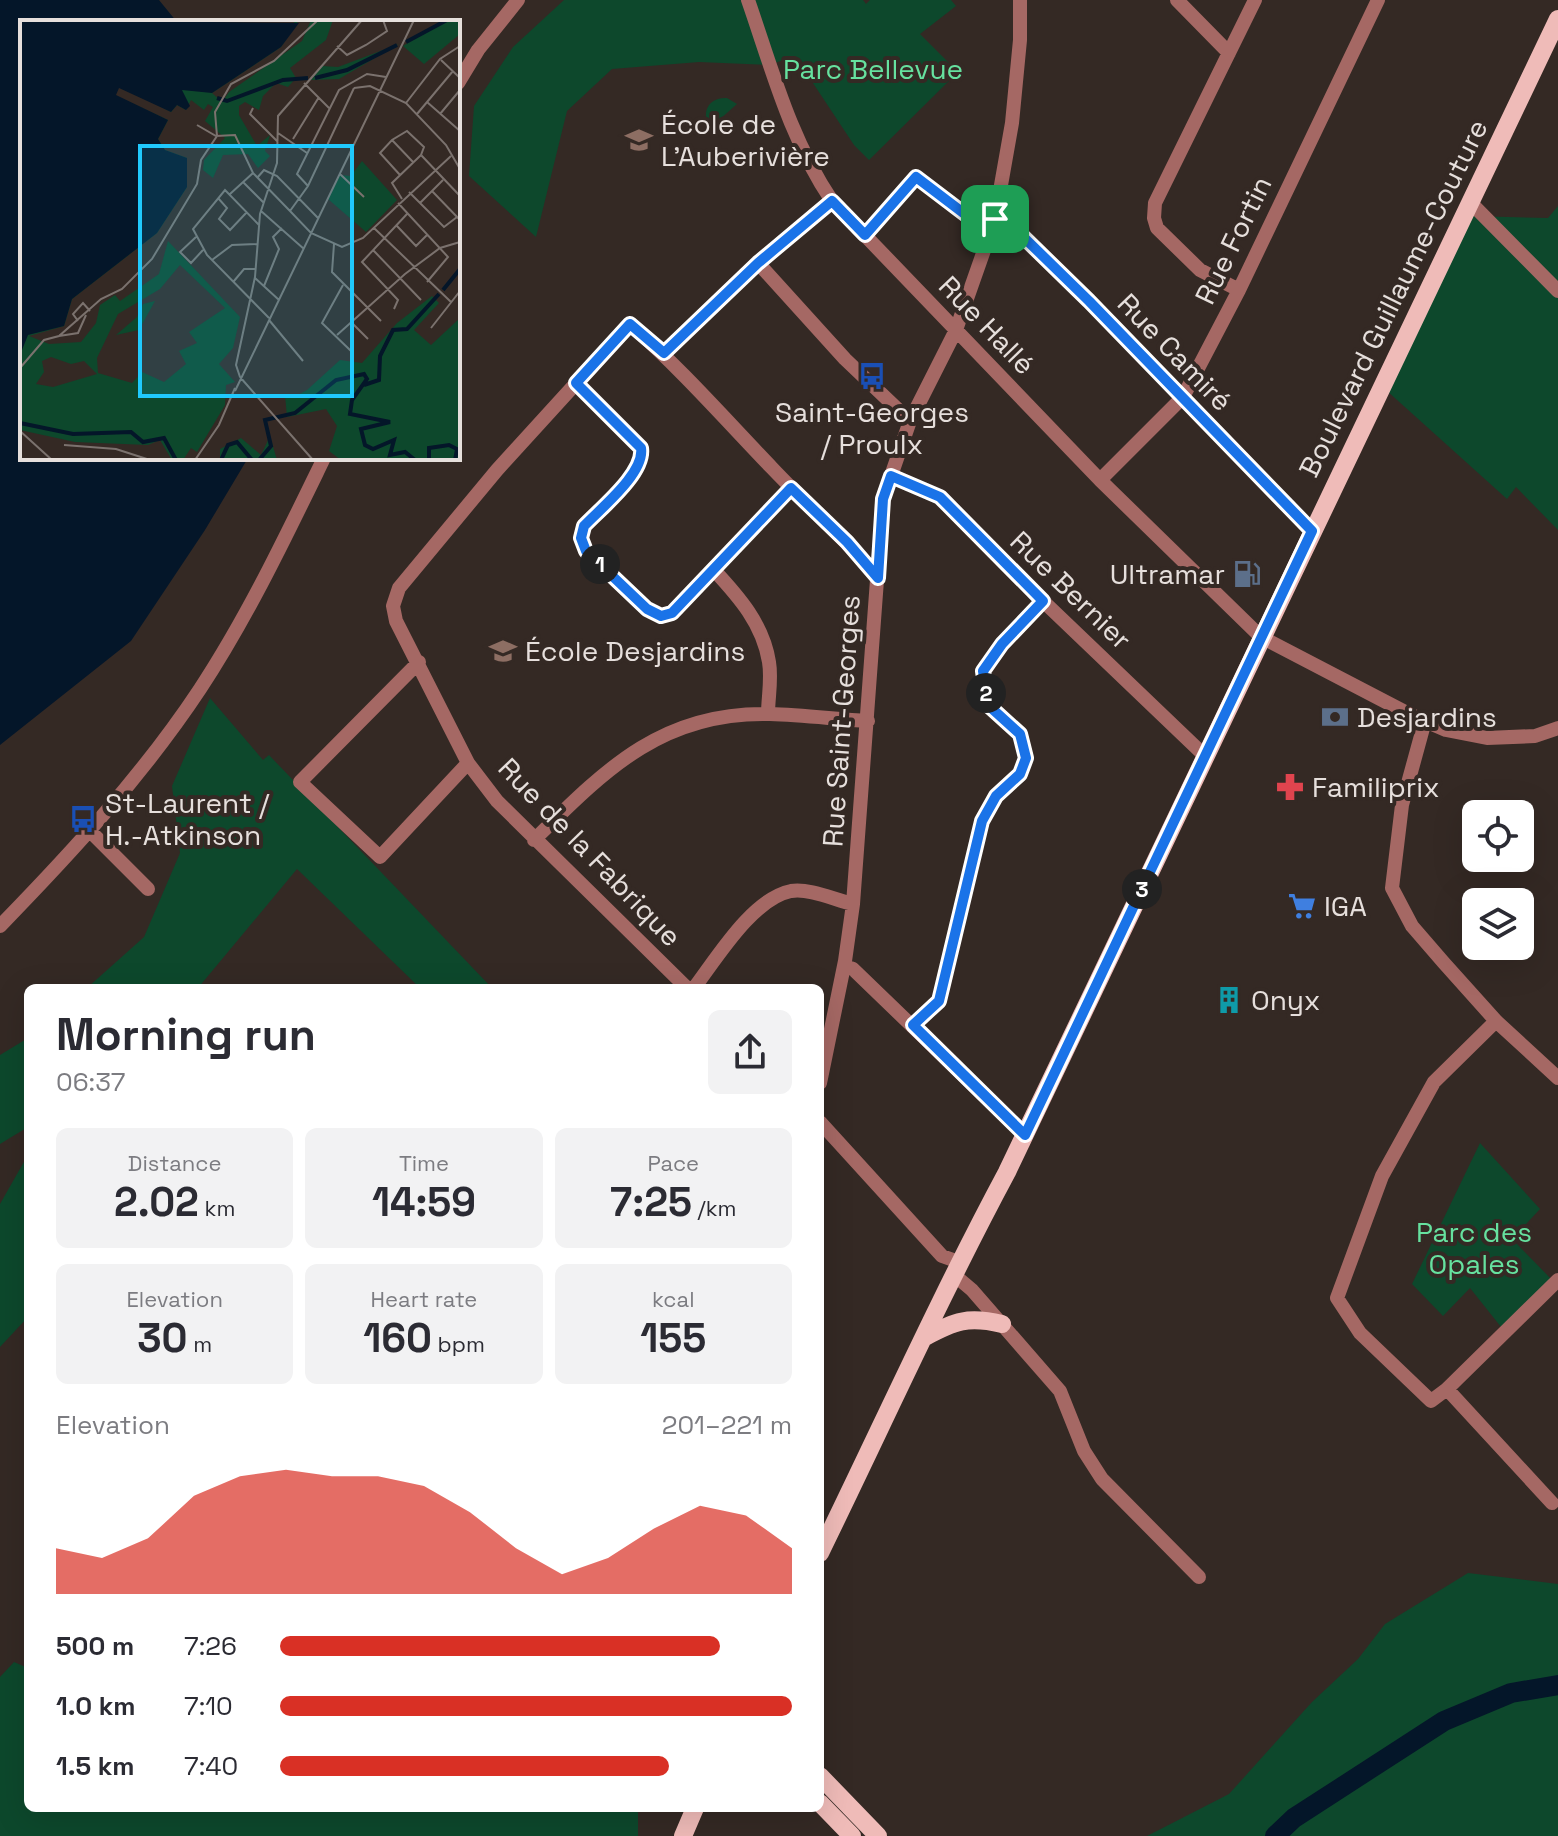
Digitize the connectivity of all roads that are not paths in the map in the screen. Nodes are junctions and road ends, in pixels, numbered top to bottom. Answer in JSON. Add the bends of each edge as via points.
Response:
{"nodes":[{"id":1,"x":518,"y":0,"type":"edge"},
{"id":2,"x":748,"y":0,"type":"edge"},
{"id":3,"x":1020,"y":0,"type":"edge"},
{"id":4,"x":1177,"y":0,"type":"edge"},
{"id":5,"x":1255,"y":0,"type":"edge"},
{"id":6,"x":1378,"y":0,"type":"edge"},
{"id":7,"x":1558,"y":19,"type":"edge"},
{"id":8,"x":1229,"y":53,"type":"junction"},
{"id":9,"x":460,"y":80,"type":"edge"},
{"id":10,"x":832,"y":201,"type":"junction"},
{"id":11,"x":1470,"y":202,"type":"junction"},
{"id":12,"x":995,"y":219,"type":"junction"},
{"id":13,"x":865,"y":235,"type":"junction"},
{"id":14,"x":758,"y":263,"type":"junction"},
{"id":15,"x":1239,"y":290,"type":"junction"},
{"id":16,"x":1558,"y":291,"type":"edge"},
{"id":17,"x":956,"y":330,"type":"junction"},
{"id":18,"x":664,"y":353,"type":"junction"},
{"id":19,"x":576,"y":383,"type":"junction"},
{"id":20,"x":1183,"y":397,"type":"junction"},
{"id":21,"x":910,"y":421,"type":"junction"},
{"id":22,"x":323,"y":460,"type":"edge"},
{"id":23,"x":891,"y":476,"type":"junction"},
{"id":24,"x":1100,"y":480,"type":"junction"},
{"id":25,"x":791,"y":488,"type":"junction"},
{"id":26,"x":1312,"y":531,"type":"junction"},
{"id":27,"x":714,"y":570,"type":"junction"},
{"id":28,"x":878,"y":578,"type":"junction"},
{"id":29,"x":1043,"y":601,"type":"junction"},
{"id":30,"x":1261,"y":637,"type":"junction"},
{"id":31,"x":419,"y":662,"type":"junction"},
{"id":32,"x":768,"y":714,"type":"junction"},
{"id":33,"x":868,"y":721,"type":"junction"},
{"id":34,"x":1425,"y":721,"type":"junction"},
{"id":35,"x":1558,"y":728,"type":"edge"},
{"id":36,"x":1205,"y":756,"type":"junction"},
{"id":37,"x":468,"y":763,"type":"junction"},
{"id":38,"x":90,"y":831,"type":"junction"},
{"id":39,"x":534,"y":840,"type":"junction"},
{"id":40,"x":148,"y":889,"type":"dead end"},
{"id":41,"x":853,"y":904,"type":"junction"},
{"id":42,"x":0,"y":926,"type":"edge"},
{"id":43,"x":844,"y":966,"type":"junction"},
{"id":44,"x":683,"y":984,"type":"edge"},
{"id":45,"x":697,"y":984,"type":"edge"},
{"id":46,"x":1496,"y":1021,"type":"junction"},
{"id":47,"x":913,"y":1025,"type":"junction"},
{"id":48,"x":824,"y":1064,"type":"edge"},
{"id":49,"x":1558,"y":1078,"type":"edge"},
{"id":50,"x":824,"y":1126,"type":"edge"},
{"id":51,"x":1025,"y":1135,"type":"junction"},
{"id":52,"x":956,"y":1268,"type":"junction"},
{"id":53,"x":1555,"y":1290,"type":"edge"},
{"id":54,"x":1002,"y":1324,"type":"junction"},
{"id":55,"x":925,"y":1337,"type":"junction"},
{"id":56,"x":1447,"y":1389,"type":"junction"},
{"id":57,"x":1552,"y":1503,"type":"dead end"},
{"id":58,"x":824,"y":1545,"type":"edge"},
{"id":59,"x":1199,"y":1577,"type":"dead end"},
{"id":60,"x":824,"y":1780,"type":"edge"},
{"id":61,"x":824,"y":1807,"type":"edge"},
{"id":62,"x":693,"y":1812,"type":"edge"},
{"id":63,"x":683,"y":1836,"type":"edge"},
{"id":64,"x":852,"y":1836,"type":"edge"},
{"id":65,"x":878,"y":1836,"type":"edge"}],
"edges":[{"from":1,"to":9,"type":"street"},
{"from":2,"to":10,"type":"street","name":"Rue Hallé","via":[[793,132]]},
{"from":3,"to":12,"type":"street","name":"Rue Saint-Georges","via":[[1012,123]]},
{"from":4,"to":8,"type":"street"},
{"from":5,"to":8,"type":"street"},
{"from":6,"to":15,"type":"street","name":"Rue Fortin"},
{"from":7,"to":11,"type":"main road","name":"Boulevard Guillaume-Couture"},
{"from":8,"to":15,"type":"street","via":[[1155,203],[1154,218],[1157,228],[1200,270]]},
{"from":10,"to":13,"type":"street","name":"Rue Hallé"},
{"from":10,"to":14,"type":"street"},
{"from":11,"to":16,"type":"street"},
{"from":11,"to":26,"type":"main road","name":"Boulevard Guillaume-Couture"},
{"from":12,"to":13,"type":"street","name":"Rue Camiré","via":[[966,215],[916,177]]},
{"from":12,"to":17,"type":"street","name":"Rue Saint-Georges"},
{"from":12,"to":20,"type":"street","name":"Rue Camiré","via":[[1006,220]]},
{"from":13,"to":17,"type":"street","name":"Rue Hallé"},
{"from":14,"to":18,"type":"street"},
{"from":14,"to":21,"type":"street"},
{"from":15,"to":20,"type":"street","name":"Rue Fortin"},
{"from":17,"to":21,"type":"street","name":"Rue Saint-Georges"},
{"from":17,"to":24,"type":"street","name":"Rue Hallé"},
{"from":18,"to":19,"type":"street","name":"Rue de la Fabrique","via":[[630,324]]},
{"from":18,"to":25,"type":"street"},
{"from":19,"to":27,"type":"street","via":[[641,448],[642,459],[584,526],[586,551],[661,616],[672,613]]},
{"from":19,"to":31,"type":"street","name":"Rue de la Fabrique","via":[[399,588],[393,606],[396,621]]},
{"from":20,"to":24,"type":"street","name":"Rue Fortin"},
{"from":20,"to":26,"type":"street","name":"Rue Camiré"},
{"from":21,"to":23,"type":"street","name":"Rue Saint-Georges"},
{"from":22,"to":38,"type":"street","via":[[264,579],[200,688]]},
{"from":23,"to":28,"type":"street","name":"Rue Saint-Georges","via":[[883,499]]},
{"from":23,"to":29,"type":"street","name":"Rue Bernier","via":[[940,497]]},
{"from":24,"to":30,"type":"street","name":"Rue Hallé"},
{"from":25,"to":27,"type":"street"},
{"from":25,"to":28,"type":"street"},
{"from":26,"to":30,"type":"main road","name":"Boulevard Guillaume-Couture"},
{"from":27,"to":32,"type":"street","via":[[743,601],[761,633],[770,665]]},
{"from":28,"to":33,"type":"street","name":"Rue Saint-Georges"},
{"from":29,"to":36,"type":"street","name":"Rue Bernier"},
{"from":29,"to":47,"type":"street","via":[[983,671],[988,705],[1020,734],[1026,758],[1020,774],[996,796],[982,821],[939,1001]]},
{"from":30,"to":34,"type":"street","name":"Rue Hallé"},
{"from":30,"to":36,"type":"main road","name":"Boulevard Guillaume-Couture"},
{"from":31,"to":37,"type":"street","name":"Rue de la Fabrique"},
{"from":31,"to":37,"type":"street","via":[[300,782],[380,857]]},
{"from":32,"to":33,"type":"street"},
{"from":32,"to":39,"type":"street","via":[[680,727],[633,751]]},
{"from":33,"to":41,"type":"street","name":"Rue Saint-Georges"},
{"from":34,"to":35,"type":"street","name":"Rue Hallé","via":[[1487,738],[1535,736]]},
{"from":34,"to":46,"type":"street","via":[[1402,805],[1392,888],[1412,926]]},
{"from":36,"to":51,"type":"main road","name":"Boulevard Guillaume-Couture"},
{"from":37,"to":39,"type":"street","name":"Rue de la Fabrique"},
{"from":38,"to":40,"type":"street"},
{"from":38,"to":42,"type":"street"},
{"from":39,"to":44,"type":"street","name":"Rue de la Fabrique"},
{"from":41,"to":43,"type":"street","name":"Rue Saint-Georges"},
{"from":41,"to":45,"type":"street","via":[[792,891],[765,903]]},
{"from":43,"to":47,"type":"street"},
{"from":43,"to":48,"type":"street","name":"Rue Saint-Georges"},
{"from":46,"to":49,"type":"street"},
{"from":46,"to":56,"type":"street","via":[[1434,1082],[1382,1176],[1337,1298],[1360,1333],[1431,1401]]},
{"from":47,"to":51,"type":"street"},
{"from":50,"to":52,"type":"street"},
{"from":51,"to":52,"type":"main road","name":"Boulevard Guillaume-Couture"},
{"from":52,"to":54,"type":"street"},
{"from":52,"to":55,"type":"main road","name":"Boulevard Guillaume-Couture"},
{"from":53,"to":56,"type":"street"},
{"from":54,"to":55,"type":"main road","via":[[966,1319]]},
{"from":54,"to":59,"type":"street","via":[[1060,1391],[1084,1451],[1102,1479]]},
{"from":55,"to":58,"type":"main road","name":"Boulevard Guillaume-Couture"},
{"from":56,"to":57,"type":"street"},
{"from":60,"to":65,"type":"main road"},
{"from":61,"to":64,"type":"main road"},
{"from":62,"to":63,"type":"main road"}]}
